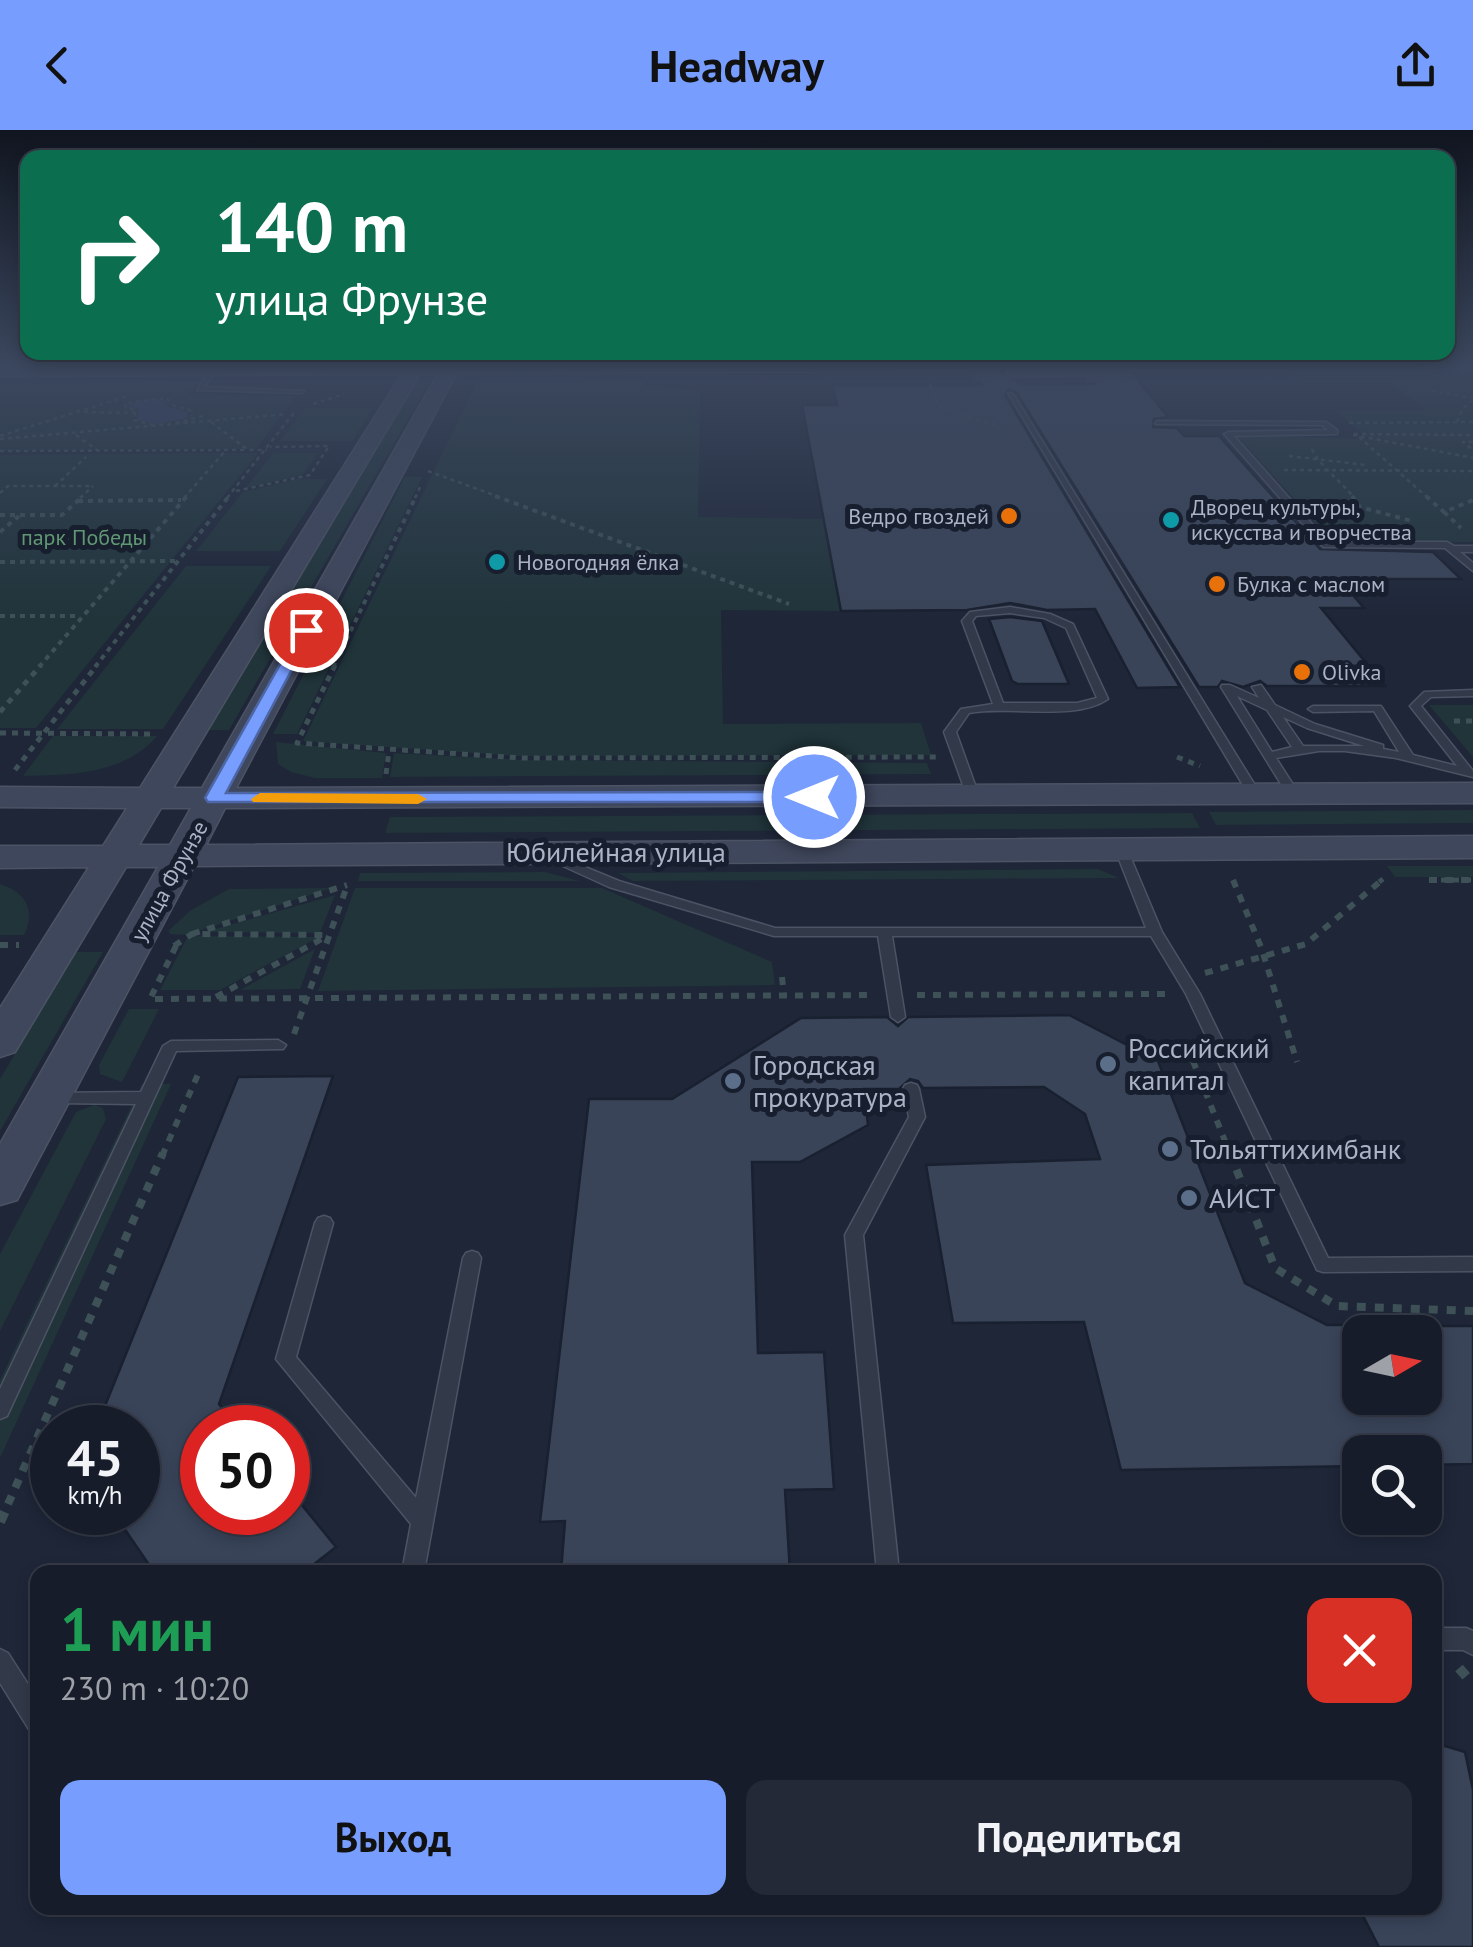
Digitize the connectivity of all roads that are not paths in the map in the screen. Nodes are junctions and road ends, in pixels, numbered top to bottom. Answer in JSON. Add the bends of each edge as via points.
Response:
{"nodes":[{"id":1,"x":366,"y":449,"type":"edge"},
{"id":2,"x":406,"y":449,"type":"edge"},
{"id":3,"x":1043,"y":449,"type":"edge"},
{"id":4,"x":1241,"y":449,"type":"edge"},
{"id":5,"x":1452,"y":549,"type":"junction"},
{"id":6,"x":1473,"y":549,"type":"edge"},
{"id":7,"x":1473,"y":568,"type":"edge"},
{"id":8,"x":1257,"y":686,"type":"dead end"},
{"id":9,"x":1473,"y":693,"type":"edge"},
{"id":10,"x":998,"y":704,"type":"junction"},
{"id":11,"x":1269,"y":704,"type":"junction"},
{"id":12,"x":1314,"y":709,"type":"dead end"},
{"id":13,"x":1298,"y":747,"type":"junction"},
{"id":14,"x":1407,"y":755,"type":"junction"},
{"id":15,"x":1270,"y":756,"type":"junction"},
{"id":16,"x":1472,"y":781,"type":"edge"},
{"id":17,"x":4,"y":788,"type":"edge"},
{"id":18,"x":1293,"y":794,"type":"junction"},
{"id":19,"x":1256,"y":795,"type":"junction"},
{"id":20,"x":972,"y":796,"type":"junction"},
{"id":21,"x":152,"y":798,"type":"junction"},
{"id":22,"x":214,"y":798,"type":"junction"},
{"id":23,"x":1473,"y":847,"type":"edge"},
{"id":24,"x":1121,"y":849,"type":"junction"},
{"id":25,"x":539,"y":852,"type":"junction"},
{"id":26,"x":118,"y":853,"type":"junction"},
{"id":27,"x":184,"y":854,"type":"junction"},
{"id":28,"x":0,"y":856,"type":"edge"},
{"id":29,"x":884,"y":932,"type":"junction"},
{"id":30,"x":1155,"y":932,"type":"junction"},
{"id":31,"x":898,"y":1017,"type":"dead end"},
{"id":32,"x":0,"y":1042,"type":"edge"},
{"id":33,"x":283,"y":1048,"type":"road end"},
{"id":34,"x":911,"y":1088,"type":"dead end"},
{"id":35,"x":50,"y":1097,"type":"junction"},
{"id":36,"x":146,"y":1098,"type":"junction"},
{"id":37,"x":0,"y":1187,"type":"edge"},
{"id":38,"x":324,"y":1223,"type":"dead end"},
{"id":39,"x":472,"y":1258,"type":"dead end"},
{"id":40,"x":1473,"y":1264,"type":"edge"},
{"id":41,"x":0,"y":1410,"type":"edge"},
{"id":42,"x":422,"y":1521,"type":"junction"},
{"id":43,"x":414,"y":1565,"type":"edge"},
{"id":44,"x":887,"y":1565,"type":"edge"},
{"id":45,"x":1442,"y":1639,"type":"edge"},
{"id":46,"x":1473,"y":1644,"type":"edge"},
{"id":47,"x":0,"y":1661,"type":"edge"},
{"id":48,"x":30,"y":1710,"type":"edge"}],
"edges":[{"from":1,"to":21,"type":"main road"},
{"from":2,"to":22,"type":"main road","name":"улица Фрунзе"},
{"from":3,"to":19,"type":"lane"},
{"from":4,"to":5,"type":"lane","via":[[1326,545]]},
{"from":5,"to":6,"type":"lane"},
{"from":5,"to":7,"type":"lane"},
{"from":8,"to":11,"type":"lane"},
{"from":9,"to":16,"type":"lane","via":[[1428,694],[1415,706]]},
{"from":10,"to":10,"type":"lane","via":[[968,621],[972,614],[1026,612],[1070,626],[1103,699],[1089,705]]},
{"from":10,"to":20,"type":"lane","via":[[964,711],[950,732]]},
{"from":11,"to":13,"type":"lane"},
{"from":11,"to":14,"type":"lane","via":[[1311,726]]},
{"from":11,"to":15,"type":"lane","via":[[1226,687]]},
{"from":12,"to":14,"type":"lane","via":[[1377,708]]},
{"from":13,"to":14,"type":"lane"},
{"from":13,"to":15,"type":"lane"},
{"from":14,"to":16,"type":"lane"},
{"from":15,"to":18,"type":"lane"},
{"from":16,"to":18,"type":"main road","name":"Юбилейная улица"},
{"from":17,"to":21,"type":"main road","name":"Юбилейная улица"},
{"from":18,"to":19,"type":"main road","name":"Юбилейная улица"},
{"from":19,"to":20,"type":"main road","name":"Юбилейная улица"},
{"from":20,"to":22,"type":"main road","name":"Юбилейная улица"},
{"from":21,"to":22,"type":"main road","name":"Юбилейная улица"},
{"from":21,"to":26,"type":"main road"},
{"from":22,"to":27,"type":"main road","name":"улица Фрунзе"},
{"from":23,"to":24,"type":"main road","name":"Юбилейная улица"},
{"from":24,"to":25,"type":"main road","name":"Юбилейная улица"},
{"from":24,"to":30,"type":"lane"},
{"from":25,"to":27,"type":"main road","name":"Юбилейная улица"},
{"from":25,"to":29,"type":"lane","via":[[614,884],[774,932]]},
{"from":26,"to":27,"type":"main road","name":"Юбилейная улица"},
{"from":26,"to":28,"type":"main road","name":"Юбилейная улица"},
{"from":26,"to":32,"type":"main road"},
{"from":27,"to":35,"type":"main road","name":"улица Фрунзе"},
{"from":29,"to":30,"type":"lane"},
{"from":29,"to":31,"type":"lane"},
{"from":30,"to":40,"type":"lane","via":[[1193,994],[1323,1265]]},
{"from":33,"to":36,"type":"lane","via":[[170,1046]]},
{"from":34,"to":44,"type":"lane","via":[[917,1116],[854,1235]]},
{"from":35,"to":36,"type":"lane"},
{"from":35,"to":37,"type":"main road","name":"улица Фрунзе"},
{"from":36,"to":41,"type":"lane"},
{"from":38,"to":42,"type":"lane","via":[[286,1360]]},
{"from":39,"to":42,"type":"lane"},
{"from":42,"to":43,"type":"lane"},
{"from":45,"to":46,"type":"lane"},
{"from":47,"to":48,"type":"lane"}]}
